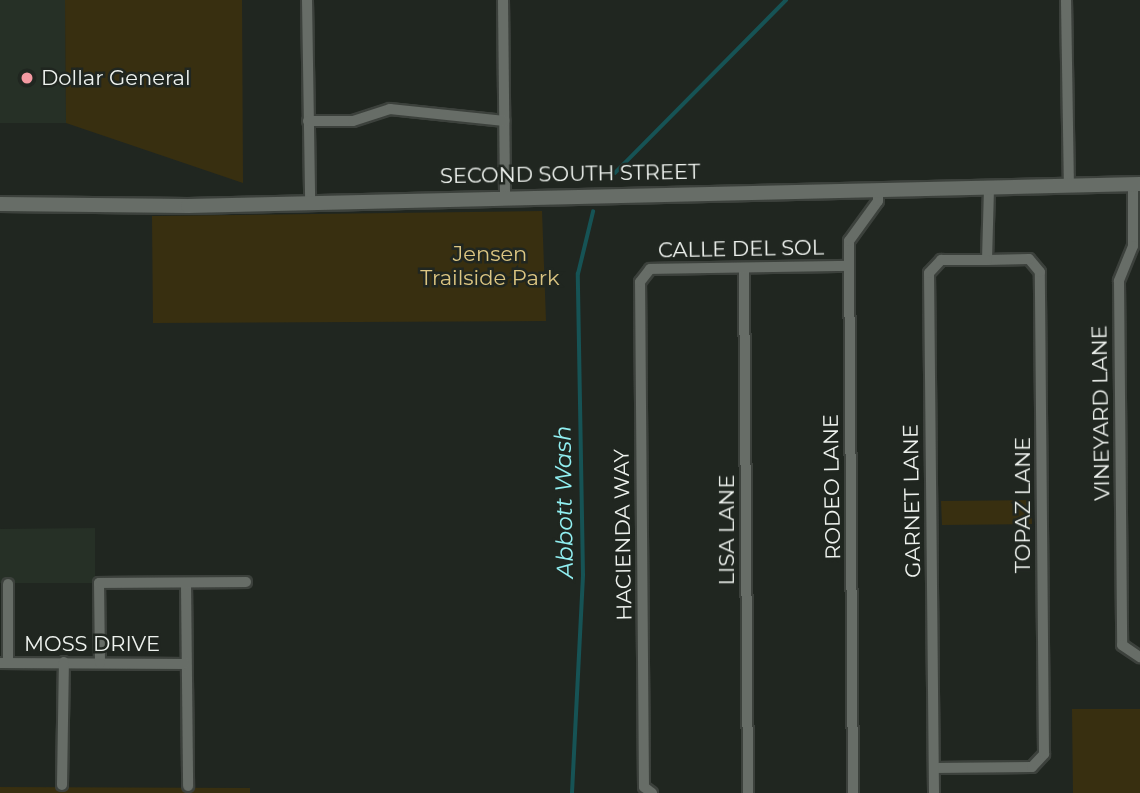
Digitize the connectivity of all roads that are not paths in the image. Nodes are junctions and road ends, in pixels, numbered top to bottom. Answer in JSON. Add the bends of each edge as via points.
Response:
{"nodes":[{"id":1,"x":307,"y":0,"type":"edge"},
{"id":2,"x":503,"y":0,"type":"edge"},
{"id":3,"x":1066,"y":0,"type":"edge"},
{"id":4,"x":308,"y":121,"type":"junction"},
{"id":5,"x":504,"y":121,"type":"junction"},
{"id":6,"x":1137,"y":184,"type":"edge"},
{"id":7,"x":1069,"y":185,"type":"junction"},
{"id":8,"x":989,"y":187,"type":"junction"},
{"id":9,"x":878,"y":189,"type":"junction"},
{"id":10,"x":505,"y":197,"type":"junction"},
{"id":11,"x":310,"y":199,"type":"junction"},
{"id":12,"x":0,"y":204,"type":"edge"},
{"id":13,"x":987,"y":260,"type":"junction"},
{"id":14,"x":849,"y":266,"type":"junction"},
{"id":15,"x":744,"y":268,"type":"junction"},
{"id":16,"x":639,"y":282,"type":"joint"},
{"id":17,"x":246,"y":582,"type":"dead end"},
{"id":18,"x":186,"y":583,"type":"junction"},
{"id":19,"x":8,"y":584,"type":"dead end"},
{"id":20,"x":1140,"y":657,"type":"edge"},
{"id":21,"x":64,"y":662,"type":"junction"},
{"id":22,"x":4,"y":663,"type":"edge"},
{"id":23,"x":100,"y":663,"type":"junction"},
{"id":24,"x":184,"y":664,"type":"junction"},
{"id":25,"x":934,"y":768,"type":"junction"},
{"id":26,"x":62,"y":785,"type":"dead end"},
{"id":27,"x":188,"y":786,"type":"dead end"},
{"id":28,"x":648,"y":790,"type":"edge"},
{"id":29,"x":748,"y":793,"type":"edge"},
{"id":30,"x":853,"y":793,"type":"edge"},
{"id":31,"x":934,"y":793,"type":"edge"}],
"edges":[{"from":1,"to":4,"type":"street"},
{"from":2,"to":5,"type":"street"},
{"from":3,"to":7,"type":"street"},
{"from":4,"to":5,"type":"street","via":[[353,121],[390,109]]},
{"from":4,"to":11,"type":"street"},
{"from":5,"to":10,"type":"street"},
{"from":6,"to":7,"type":"street","name":"SECOND SOUTH STREET"},
{"from":6,"to":20,"type":"street","name":"VINEYARD LANE","via":[[1133,246],[1119,281],[1122,645]]},
{"from":7,"to":8,"type":"street","name":"SECOND SOUTH STREET"},
{"from":8,"to":9,"type":"street","name":"SECOND SOUTH STREET"},
{"from":8,"to":13,"type":"street"},
{"from":9,"to":10,"type":"street","name":"SECOND SOUTH STREET"},
{"from":9,"to":14,"type":"street","name":"RODEO LANE","via":[[878,201],[849,241]]},
{"from":10,"to":11,"type":"street","name":"SECOND SOUTH STREET"},
{"from":11,"to":12,"type":"street","name":"SECOND SOUTH STREET"},
{"from":13,"to":25,"type":"street","name":"GARNET LANE","via":[[940,260],[929,273]]},
{"from":13,"to":25,"type":"street","name":"TOPAZ LANE","via":[[1029,259],[1040,272],[1044,754],[1032,767]]},
{"from":14,"to":15,"type":"street","name":"CALLE DEL SOL"},
{"from":14,"to":30,"type":"street","name":"RODEO LANE"},
{"from":15,"to":16,"type":"street","name":"CALLE DEL SOL","via":[[650,269]]},
{"from":15,"to":29,"type":"street","name":"LISA LANE"},
{"from":16,"to":28,"type":"street","name":"HACIENDA WAY"},
{"from":17,"to":18,"type":"street"},
{"from":18,"to":23,"type":"street","via":[[99,583]]},
{"from":18,"to":24,"type":"street"},
{"from":19,"to":22,"type":"street"},
{"from":21,"to":22,"type":"street","name":"MOSS DRIVE"},
{"from":21,"to":23,"type":"street","name":"MOSS DRIVE"},
{"from":21,"to":26,"type":"street"},
{"from":23,"to":24,"type":"street","name":"MOSS DRIVE"},
{"from":24,"to":27,"type":"street"},
{"from":25,"to":31,"type":"street","name":"GARNET LANE"}]}
